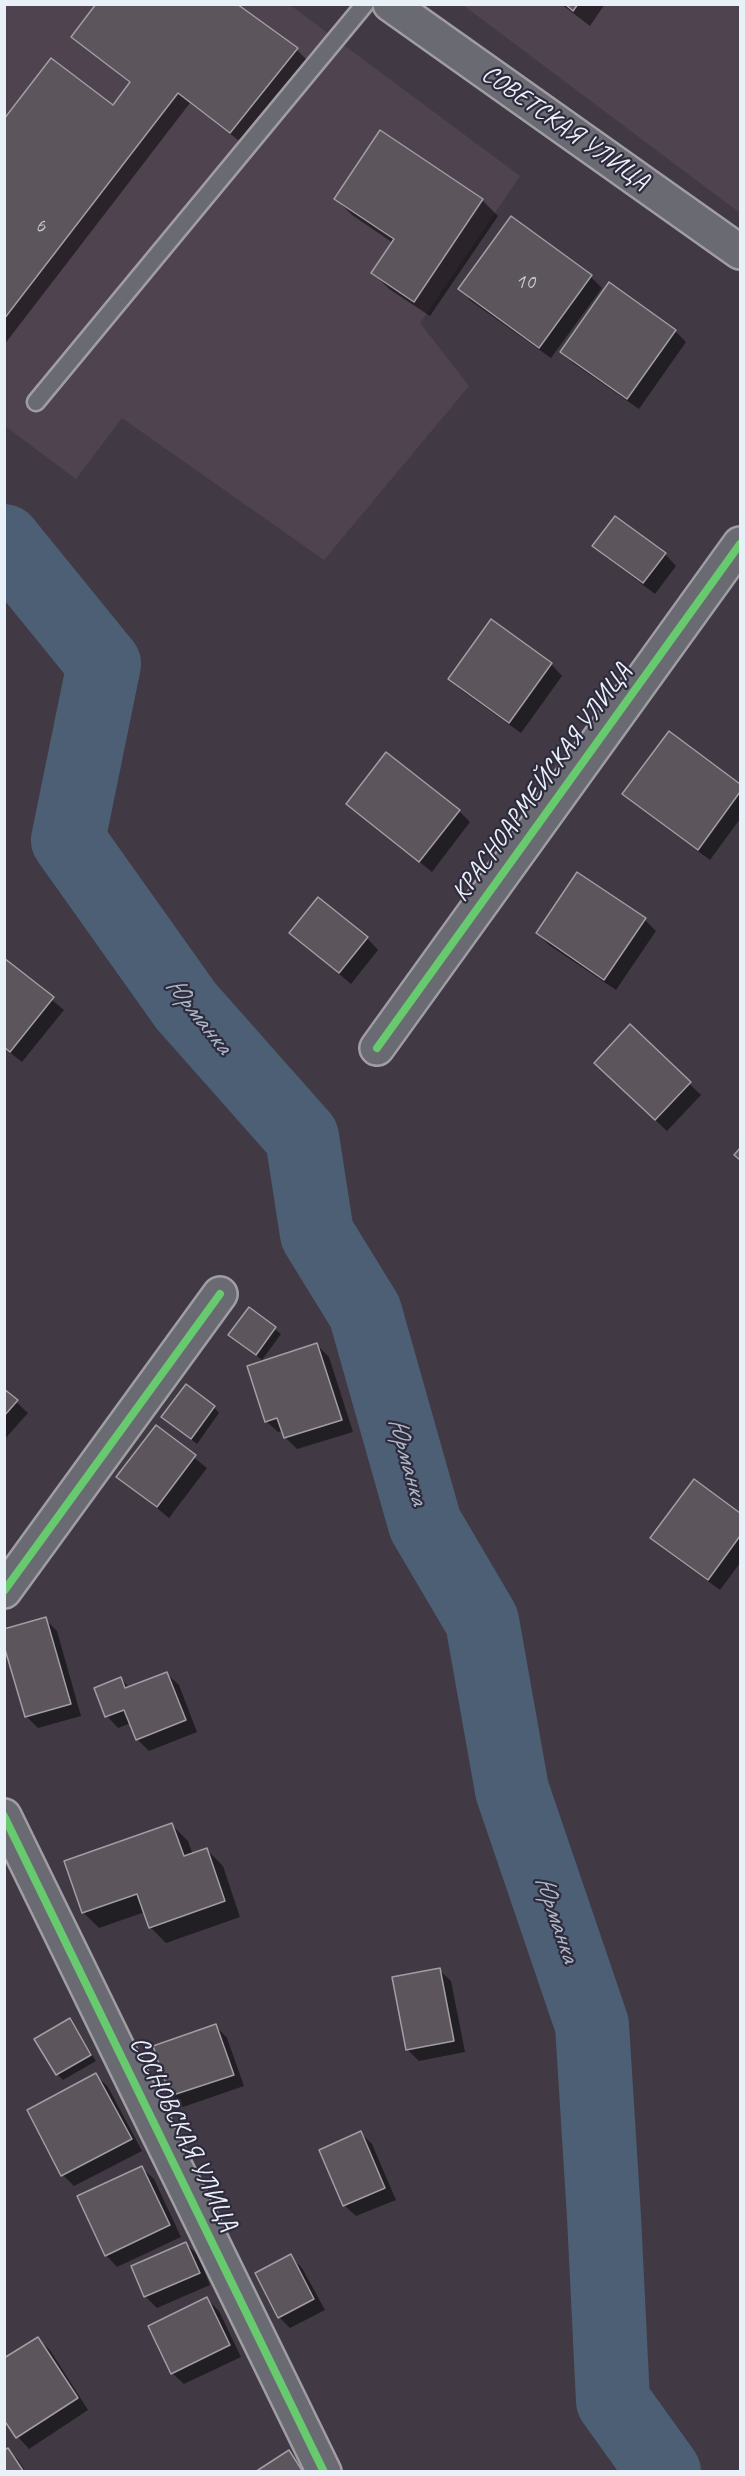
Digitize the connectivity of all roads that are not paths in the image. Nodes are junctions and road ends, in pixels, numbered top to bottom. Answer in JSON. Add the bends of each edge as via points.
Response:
{"nodes":[{"id":1,"x":365,"y":4,"type":"edge"},
{"id":2,"x":390,"y":4,"type":"edge"},
{"id":3,"x":741,"y":252,"type":"edge"},
{"id":4,"x":36,"y":402,"type":"dead end"},
{"id":5,"x":741,"y":544,"type":"edge"},
{"id":6,"x":377,"y":1047,"type":"dead end"},
{"id":7,"x":220,"y":1294,"type":"dead end"},
{"id":8,"x":4,"y":1591,"type":"edge"},
{"id":9,"x":4,"y":1816,"type":"edge"},
{"id":10,"x":324,"y":2472,"type":"edge"}],
"edges":[{"from":1,"to":4,"type":"lane"},
{"from":2,"to":3,"type":"street","name":"СОВЕТСКАЯ УЛИЦА"},
{"from":5,"to":6,"type":"street","name":"КРАСНОАРМЕЙСКАЯ УЛИЦА"},
{"from":7,"to":8,"type":"street"},
{"from":9,"to":10,"type":"street","name":"СОСНОВСКАЯ УЛИЦА"}]}
